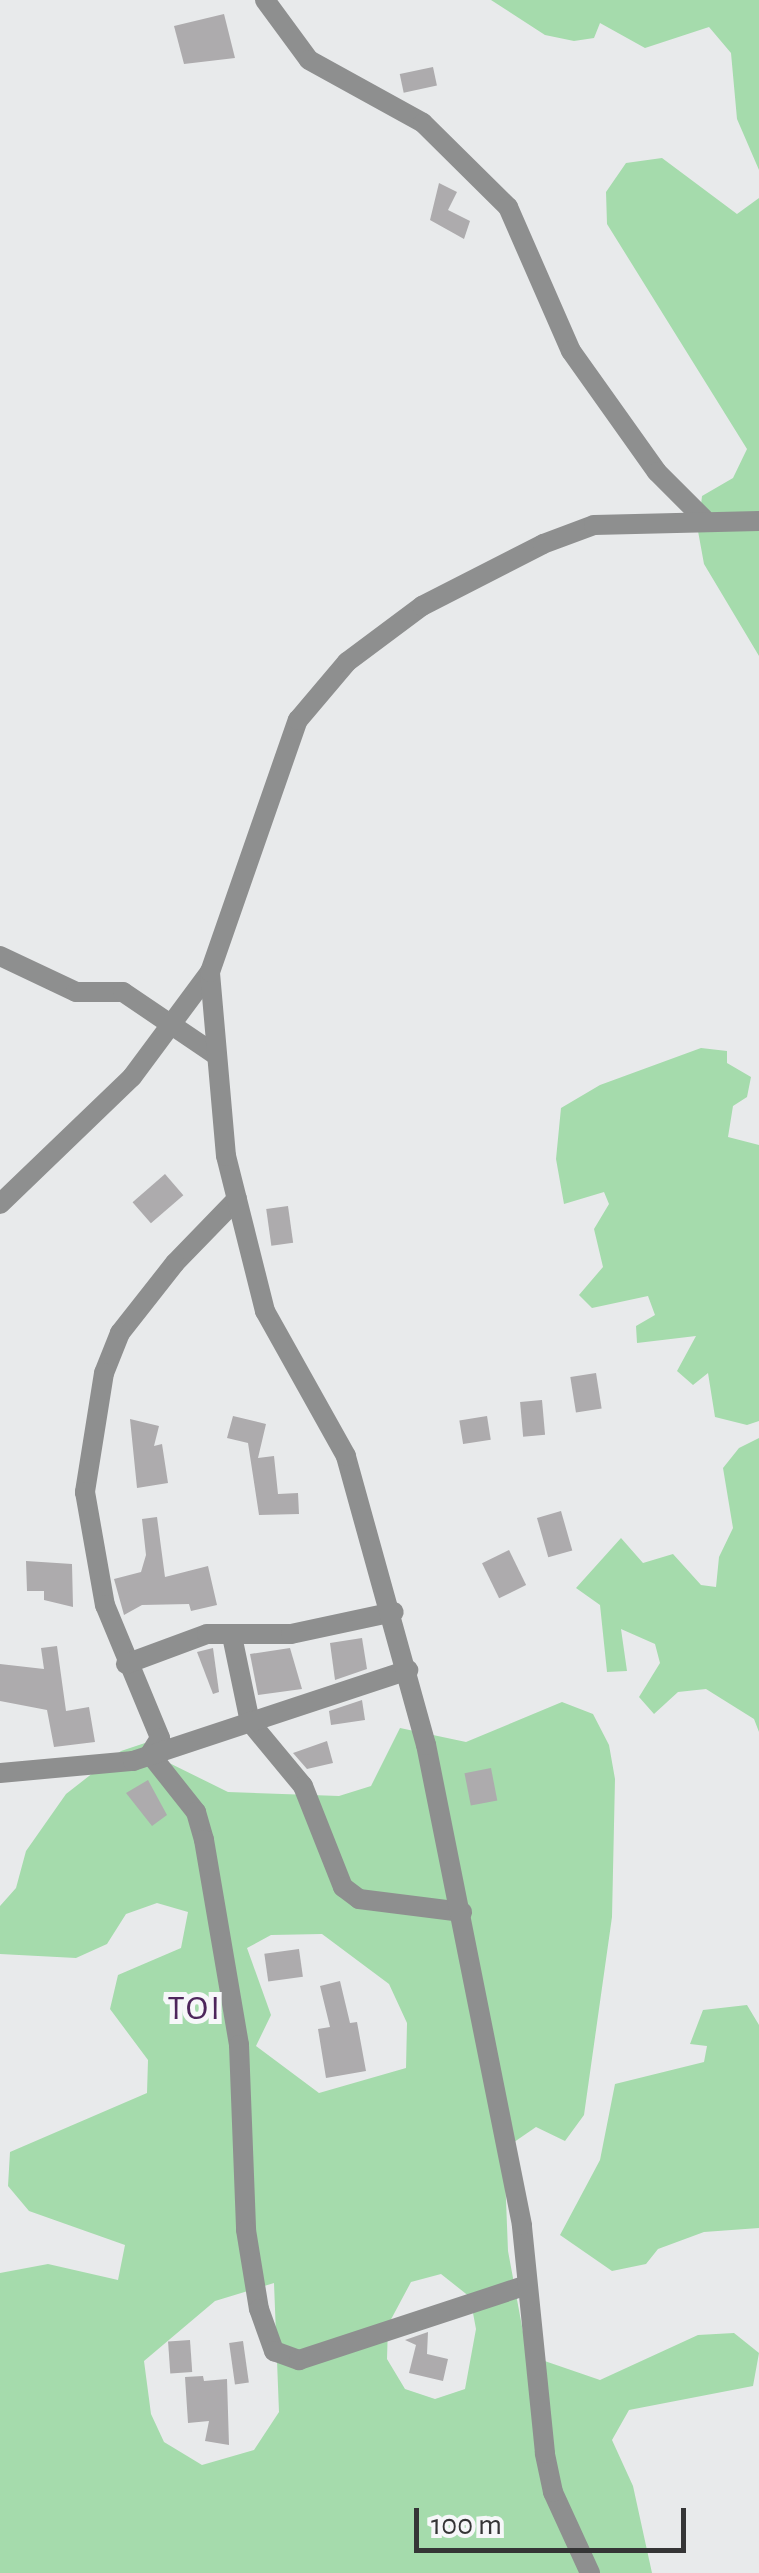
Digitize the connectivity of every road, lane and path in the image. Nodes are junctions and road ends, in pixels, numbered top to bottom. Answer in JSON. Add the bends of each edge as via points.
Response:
{"nodes":[{"id":1,"x":265,"y":0,"type":"edge"},
{"id":2,"x":704,"y":519,"type":"junction"},
{"id":3,"x":759,"y":521,"type":"edge"},
{"id":4,"x":0,"y":956,"type":"edge"},
{"id":5,"x":210,"y":972,"type":"junction"},
{"id":6,"x":174,"y":1025,"type":"junction"},
{"id":7,"x":213,"y":1052,"type":"junction"},
{"id":8,"x":237,"y":1199,"type":"junction"},
{"id":9,"x":0,"y":1204,"type":"edge"},
{"id":10,"x":394,"y":1612,"type":"junction"},
{"id":11,"x":232,"y":1636,"type":"junction"},
{"id":12,"x":126,"y":1664,"type":"junction"},
{"id":13,"x":408,"y":1670,"type":"junction"},
{"id":14,"x":250,"y":1722,"type":"junction"},
{"id":15,"x":150,"y":1754,"type":"junction"},
{"id":16,"x":0,"y":1773,"type":"edge"},
{"id":17,"x":462,"y":1912,"type":"junction"},
{"id":18,"x":528,"y":2285,"type":"junction"},
{"id":19,"x":590,"y":2573,"type":"edge"}],
"edges":[{"from":1,"to":2,"type":"street","via":[[309,60],[422,124],[508,207],[571,350],[657,472]]},
{"from":2,"to":3,"type":"street"},
{"from":2,"to":5,"type":"street","via":[[594,526],[542,544],[422,606],[347,662],[298,720]]},
{"from":4,"to":6,"type":"street","via":[[76,992],[114,989],[149,1016]]},
{"from":5,"to":6,"type":"street"},
{"from":5,"to":7,"type":"street"},
{"from":6,"to":7,"type":"street"},
{"from":6,"to":9,"type":"street","via":[[132,1078]]},
{"from":7,"to":8,"type":"street"},
{"from":8,"to":10,"type":"street","via":[[265,1310],[336,1429]]},
{"from":8,"to":12,"type":"street","via":[[133,1315],[104,1373],[88,1462],[87,1520]]},
{"from":10,"to":11,"type":"street","via":[[291,1634]]},
{"from":10,"to":13,"type":"street"},
{"from":11,"to":12,"type":"street","via":[[180,1640]]},
{"from":11,"to":14,"type":"street"},
{"from":12,"to":15,"type":"street","via":[[160,1738]]},
{"from":13,"to":14,"type":"street"},
{"from":13,"to":17,"type":"street"},
{"from":14,"to":15,"type":"street"},
{"from":14,"to":17,"type":"street","via":[[303,1786],[350,1895]]},
{"from":15,"to":16,"type":"street"},
{"from":15,"to":18,"type":"street","via":[[196,1812],[204,1840],[239,2045],[246,2230],[274,2351],[298,2360]]},
{"from":17,"to":18,"type":"street"},
{"from":18,"to":19,"type":"street","via":[[548,2466]]}]}
